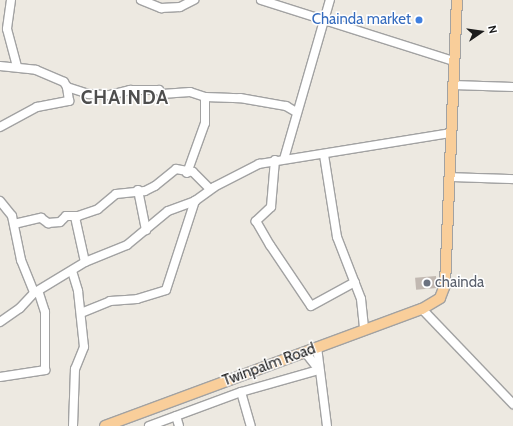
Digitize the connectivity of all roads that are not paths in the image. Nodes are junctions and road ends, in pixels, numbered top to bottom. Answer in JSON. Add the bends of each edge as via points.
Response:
{"nodes":[{"id":1,"x":11,"y":0,"type":"edge"},
{"id":2,"x":141,"y":0,"type":"edge"},
{"id":3,"x":194,"y":0,"type":"edge"},
{"id":4,"x":261,"y":0,"type":"edge"},
{"id":5,"x":330,"y":0,"type":"edge"},
{"id":6,"x":457,"y":0,"type":"edge"},
{"id":7,"x":324,"y":20,"type":"junction"},
{"id":8,"x":453,"y":61,"type":"junction"},
{"id":9,"x":0,"y":66,"type":"edge"},
{"id":10,"x":17,"y":66,"type":"junction"},
{"id":11,"x":452,"y":86,"type":"junction"},
{"id":12,"x":67,"y":87,"type":"junction"},
{"id":13,"x":513,"y":87,"type":"edge"},
{"id":14,"x":205,"y":97,"type":"junction"},
{"id":15,"x":296,"y":112,"type":"junction"},
{"id":16,"x":0,"y":127,"type":"edge"},
{"id":17,"x":451,"y":133,"type":"junction"},
{"id":18,"x":324,"y":155,"type":"junction"},
{"id":19,"x":280,"y":159,"type":"junction"},
{"id":20,"x":187,"y":173,"type":"junction"},
{"id":21,"x":449,"y":177,"type":"junction"},
{"id":22,"x":513,"y":179,"type":"edge"},
{"id":23,"x":210,"y":189,"type":"junction"},
{"id":24,"x":138,"y":190,"type":"junction"},
{"id":25,"x":0,"y":201,"type":"edge"},
{"id":26,"x":195,"y":201,"type":"junction"},
{"id":27,"x":75,"y":217,"type":"junction"},
{"id":28,"x":14,"y":224,"type":"junction"},
{"id":29,"x":146,"y":230,"type":"junction"},
{"id":30,"x":85,"y":262,"type":"junction"},
{"id":31,"x":72,"y":271,"type":"junction"},
{"id":32,"x":355,"y":282,"type":"junction"},
{"id":33,"x":36,"y":292,"type":"junction"},
{"id":34,"x":422,"y":309,"type":"junction"},
{"id":35,"x":81,"y":313,"type":"junction"},
{"id":36,"x":0,"y":322,"type":"edge"},
{"id":37,"x":364,"y":330,"type":"junction"},
{"id":38,"x":317,"y":347,"type":"junction"},
{"id":39,"x":305,"y":352,"type":"junction"},
{"id":40,"x":319,"y":370,"type":"junction"},
{"id":41,"x":0,"y":377,"type":"edge"},
{"id":42,"x":241,"y":392,"type":"junction"},
{"id":43,"x":513,"y":404,"type":"edge"},
{"id":44,"x":176,"y":416,"type":"junction"},
{"id":45,"x":73,"y":426,"type":"edge"},
{"id":46,"x":105,"y":426,"type":"edge"},
{"id":47,"x":149,"y":426,"type":"edge"},
{"id":48,"x":179,"y":426,"type":"edge"},
{"id":49,"x":251,"y":426,"type":"edge"},
{"id":50,"x":327,"y":426,"type":"edge"}],
"edges":[{"from":1,"to":10,"type":"street","via":[[7,29]]},
{"from":2,"to":3,"type":"street","via":[[161,8],[180,7]]},
{"from":4,"to":7,"type":"street"},
{"from":5,"to":7,"type":"street"},
{"from":6,"to":8,"type":"main road"},
{"from":7,"to":8,"type":"street"},
{"from":7,"to":15,"type":"street"},
{"from":8,"to":11,"type":"main road"},
{"from":9,"to":10,"type":"street"},
{"from":10,"to":12,"type":"street","via":[[36,70],[64,82]]},
{"from":11,"to":13,"type":"street"},
{"from":11,"to":17,"type":"main road"},
{"from":12,"to":14,"type":"street","via":[[88,94],[159,90],[162,94],[190,92]]},
{"from":12,"to":16,"type":"street","via":[[69,101],[37,107]]},
{"from":14,"to":15,"type":"street","via":[[240,98],[286,106]]},
{"from":14,"to":20,"type":"street","via":[[205,123]]},
{"from":15,"to":19,"type":"street"},
{"from":17,"to":18,"type":"street"},
{"from":17,"to":21,"type":"main road"},
{"from":18,"to":19,"type":"street"},
{"from":18,"to":32,"type":"street","via":[[337,237]]},
{"from":19,"to":23,"type":"street"},
{"from":19,"to":32,"type":"street","via":[[271,207],[256,221],[270,245],[311,306]]},
{"from":20,"to":23,"type":"street","via":[[193,172]]},
{"from":20,"to":24,"type":"street","via":[[186,168],[176,169],[155,186],[145,191]]},
{"from":21,"to":22,"type":"street"},
{"from":21,"to":34,"type":"main road","name":"Twinpalm Road","via":[[445,285],[440,298]]},
{"from":23,"to":26,"type":"street"},
{"from":24,"to":27,"type":"street","via":[[116,194],[98,209]]},
{"from":24,"to":29,"type":"street"},
{"from":25,"to":28,"type":"street"},
{"from":26,"to":29,"type":"street","via":[[168,211]]},
{"from":26,"to":35,"type":"street","via":[[166,290],[136,299],[110,301]]},
{"from":27,"to":28,"type":"street","via":[[66,216],[53,222],[41,218]]},
{"from":27,"to":30,"type":"street"},
{"from":28,"to":33,"type":"street","via":[[21,260]]},
{"from":29,"to":30,"type":"street","via":[[120,250]]},
{"from":30,"to":31,"type":"street"},
{"from":31,"to":33,"type":"street"},
{"from":31,"to":35,"type":"street"},
{"from":32,"to":37,"type":"street","via":[[361,299]]},
{"from":33,"to":36,"type":"street","via":[[20,308]]},
{"from":33,"to":41,"type":"street","via":[[45,312],[46,370]]},
{"from":34,"to":37,"type":"main road","name":"Twinpalm Road"},
{"from":34,"to":43,"type":"street"},
{"from":35,"to":45,"type":"street","via":[[84,347],[75,369]]},
{"from":37,"to":38,"type":"main road","name":"Twinpalm Road"},
{"from":38,"to":39,"type":"main road","name":"Twinpalm Road"},
{"from":38,"to":40,"type":"street"},
{"from":39,"to":40,"type":"street"},
{"from":39,"to":46,"type":"main road","name":"Twinpalm Road"},
{"from":40,"to":42,"type":"street"},
{"from":40,"to":50,"type":"street"},
{"from":42,"to":44,"type":"street"},
{"from":42,"to":49,"type":"street"},
{"from":44,"to":47,"type":"street"},
{"from":44,"to":48,"type":"street"}]}
